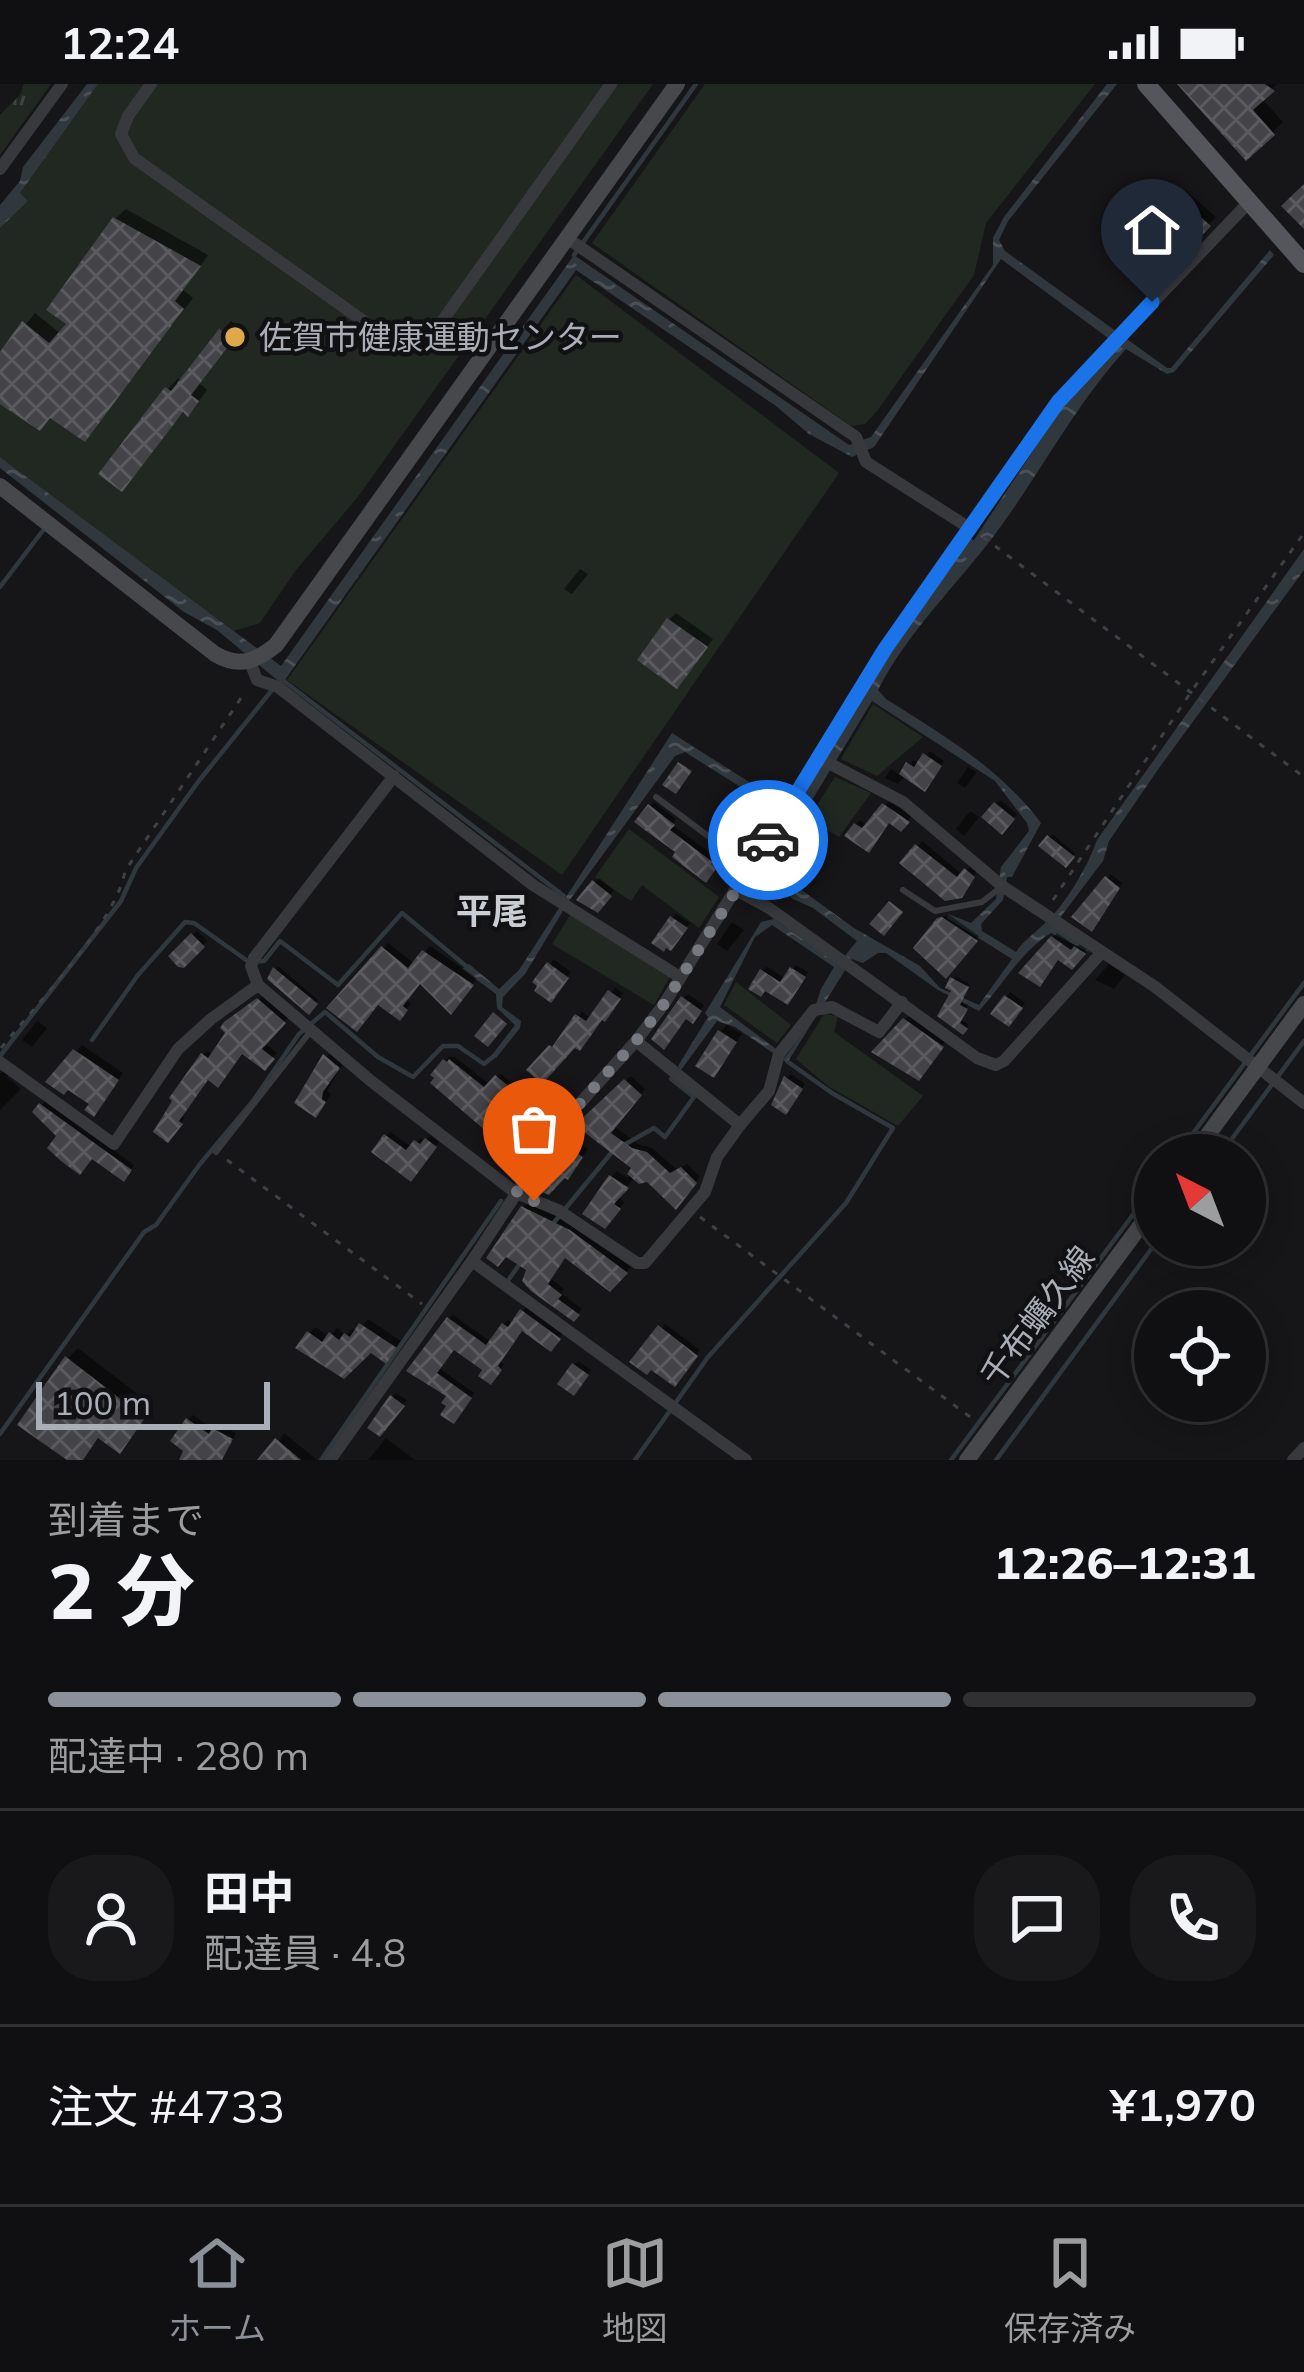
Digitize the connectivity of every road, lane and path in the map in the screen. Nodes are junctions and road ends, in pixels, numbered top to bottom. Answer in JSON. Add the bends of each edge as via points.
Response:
{"nodes":[{"id":1,"x":62,"y":84,"type":"edge"},
{"id":2,"x":151,"y":84,"type":"edge"},
{"id":3,"x":611,"y":84,"type":"edge"},
{"id":4,"x":677,"y":84,"type":"edge"},
{"id":5,"x":1146,"y":84,"type":"edge"},
{"id":6,"x":0,"y":169,"type":"edge"},
{"id":7,"x":1251,"y":200,"type":"junction"},
{"id":8,"x":575,"y":244,"type":"junction"},
{"id":9,"x":1304,"y":264,"type":"edge"},
{"id":10,"x":0,"y":486,"type":"edge"},
{"id":11,"x":971,"y":529,"type":"junction"},
{"id":12,"x":1304,"y":533,"type":"edge"},
{"id":13,"x":992,"y":543,"type":"dead end"},
{"id":14,"x":250,"y":662,"type":"junction"},
{"id":15,"x":269,"y":684,"type":"junction"},
{"id":16,"x":1191,"y":692,"type":"junction"},
{"id":17,"x":817,"y":757,"type":"junction"},
{"id":18,"x":394,"y":776,"type":"junction"},
{"id":19,"x":1304,"y":777,"type":"edge"},
{"id":20,"x":656,"y":796,"type":"dead end"},
{"id":21,"x":740,"y":884,"type":"junction"},
{"id":22,"x":1000,"y":887,"type":"junction"},
{"id":23,"x":903,"y":890,"type":"dead end"},
{"id":24,"x":1046,"y":912,"type":"junction"},
{"id":25,"x":1101,"y":953,"type":"junction"},
{"id":26,"x":680,"y":977,"type":"junction"},
{"id":27,"x":258,"y":986,"type":"junction"},
{"id":28,"x":902,"y":1001,"type":"junction"},
{"id":29,"x":1304,"y":1004,"type":"edge"},
{"id":30,"x":307,"y":1027,"type":"junction"},
{"id":31,"x":636,"y":1041,"type":"junction"},
{"id":32,"x":0,"y":1049,"type":"edge"},
{"id":33,"x":1,"y":1063,"type":"edge"},
{"id":34,"x":1260,"y":1070,"type":"junction"},
{"id":35,"x":1304,"y":1103,"type":"edge"},
{"id":36,"x":740,"y":1126,"type":"junction"},
{"id":37,"x":1209,"y":1134,"type":"edge"},
{"id":38,"x":216,"y":1152,"type":"joint"},
{"id":39,"x":516,"y":1193,"type":"junction"},
{"id":40,"x":689,"y":1209,"type":"junction"},
{"id":41,"x":1134,"y":1234,"type":"edge"},
{"id":42,"x":472,"y":1261,"type":"junction"},
{"id":43,"x":424,"y":1305,"type":"dead end"},
{"id":44,"x":975,"y":1421,"type":"dead end"},
{"id":45,"x":1304,"y":1448,"type":"edge"},
{"id":46,"x":330,"y":1460,"type":"edge"},
{"id":47,"x":746,"y":1460,"type":"edge"},
{"id":48,"x":967,"y":1460,"type":"edge"},
{"id":49,"x":1293,"y":1460,"type":"edge"}],
"edges":[{"from":1,"to":6,"type":"street"},
{"from":2,"to":3,"type":"street","via":[[121,134],[134,158],[405,346],[438,327]]},
{"from":4,"to":8,"type":"street"},
{"from":5,"to":7,"type":"main road"},
{"from":7,"to":9,"type":"main road"},
{"from":7,"to":11,"type":"street","via":[[1058,402]]},
{"from":8,"to":11,"type":"street","via":[[857,439],[884,474]]},
{"from":8,"to":14,"type":"street","via":[[271,649]]},
{"from":10,"to":14,"type":"street","via":[[215,654]]},
{"from":11,"to":17,"type":"street"},
{"from":12,"to":16,"type":"path"},
{"from":13,"to":16,"type":"path"},
{"from":14,"to":15,"type":"street"},
{"from":15,"to":18,"type":"street"},
{"from":15,"to":32,"type":"path","via":[[247,690],[125,871],[122,891]]},
{"from":16,"to":19,"type":"path"},
{"from":16,"to":24,"type":"path"},
{"from":17,"to":21,"type":"street"},
{"from":17,"to":22,"type":"street","via":[[903,802]]},
{"from":18,"to":26,"type":"street","via":[[563,906]]},
{"from":18,"to":27,"type":"street","via":[[252,962]]},
{"from":20,"to":21,"type":"lane","via":[[716,842]]},
{"from":21,"to":26,"type":"street"},
{"from":21,"to":28,"type":"street"},
{"from":22,"to":23,"type":"lane","via":[[982,902],[935,911]]},
{"from":22,"to":24,"type":"street"},
{"from":24,"to":25,"type":"street"},
{"from":25,"to":28,"type":"street","via":[[995,1065]]},
{"from":25,"to":34,"type":"street"},
{"from":26,"to":31,"type":"street"},
{"from":27,"to":30,"type":"street"},
{"from":27,"to":33,"type":"street","via":[[178,1049],[114,1144]]},
{"from":28,"to":36,"type":"street","via":[[880,1032],[832,1007],[819,1009],[779,1054],[769,1091]]},
{"from":29,"to":34,"type":"street"},
{"from":30,"to":38,"type":"lane"},
{"from":30,"to":39,"type":"street"},
{"from":31,"to":36,"type":"street"},
{"from":31,"to":39,"type":"street","via":[[564,1121]]},
{"from":34,"to":35,"type":"street"},
{"from":34,"to":37,"type":"street"},
{"from":36,"to":40,"type":"street"},
{"from":38,"to":43,"type":"path"},
{"from":39,"to":40,"type":"street","via":[[563,1213],[637,1263]]},
{"from":39,"to":42,"type":"street"},
{"from":40,"to":44,"type":"path"},
{"from":41,"to":48,"type":"street","name":"千布蠣久線"},
{"from":42,"to":46,"type":"street"},
{"from":42,"to":47,"type":"street"},
{"from":45,"to":49,"type":"street"}]}
